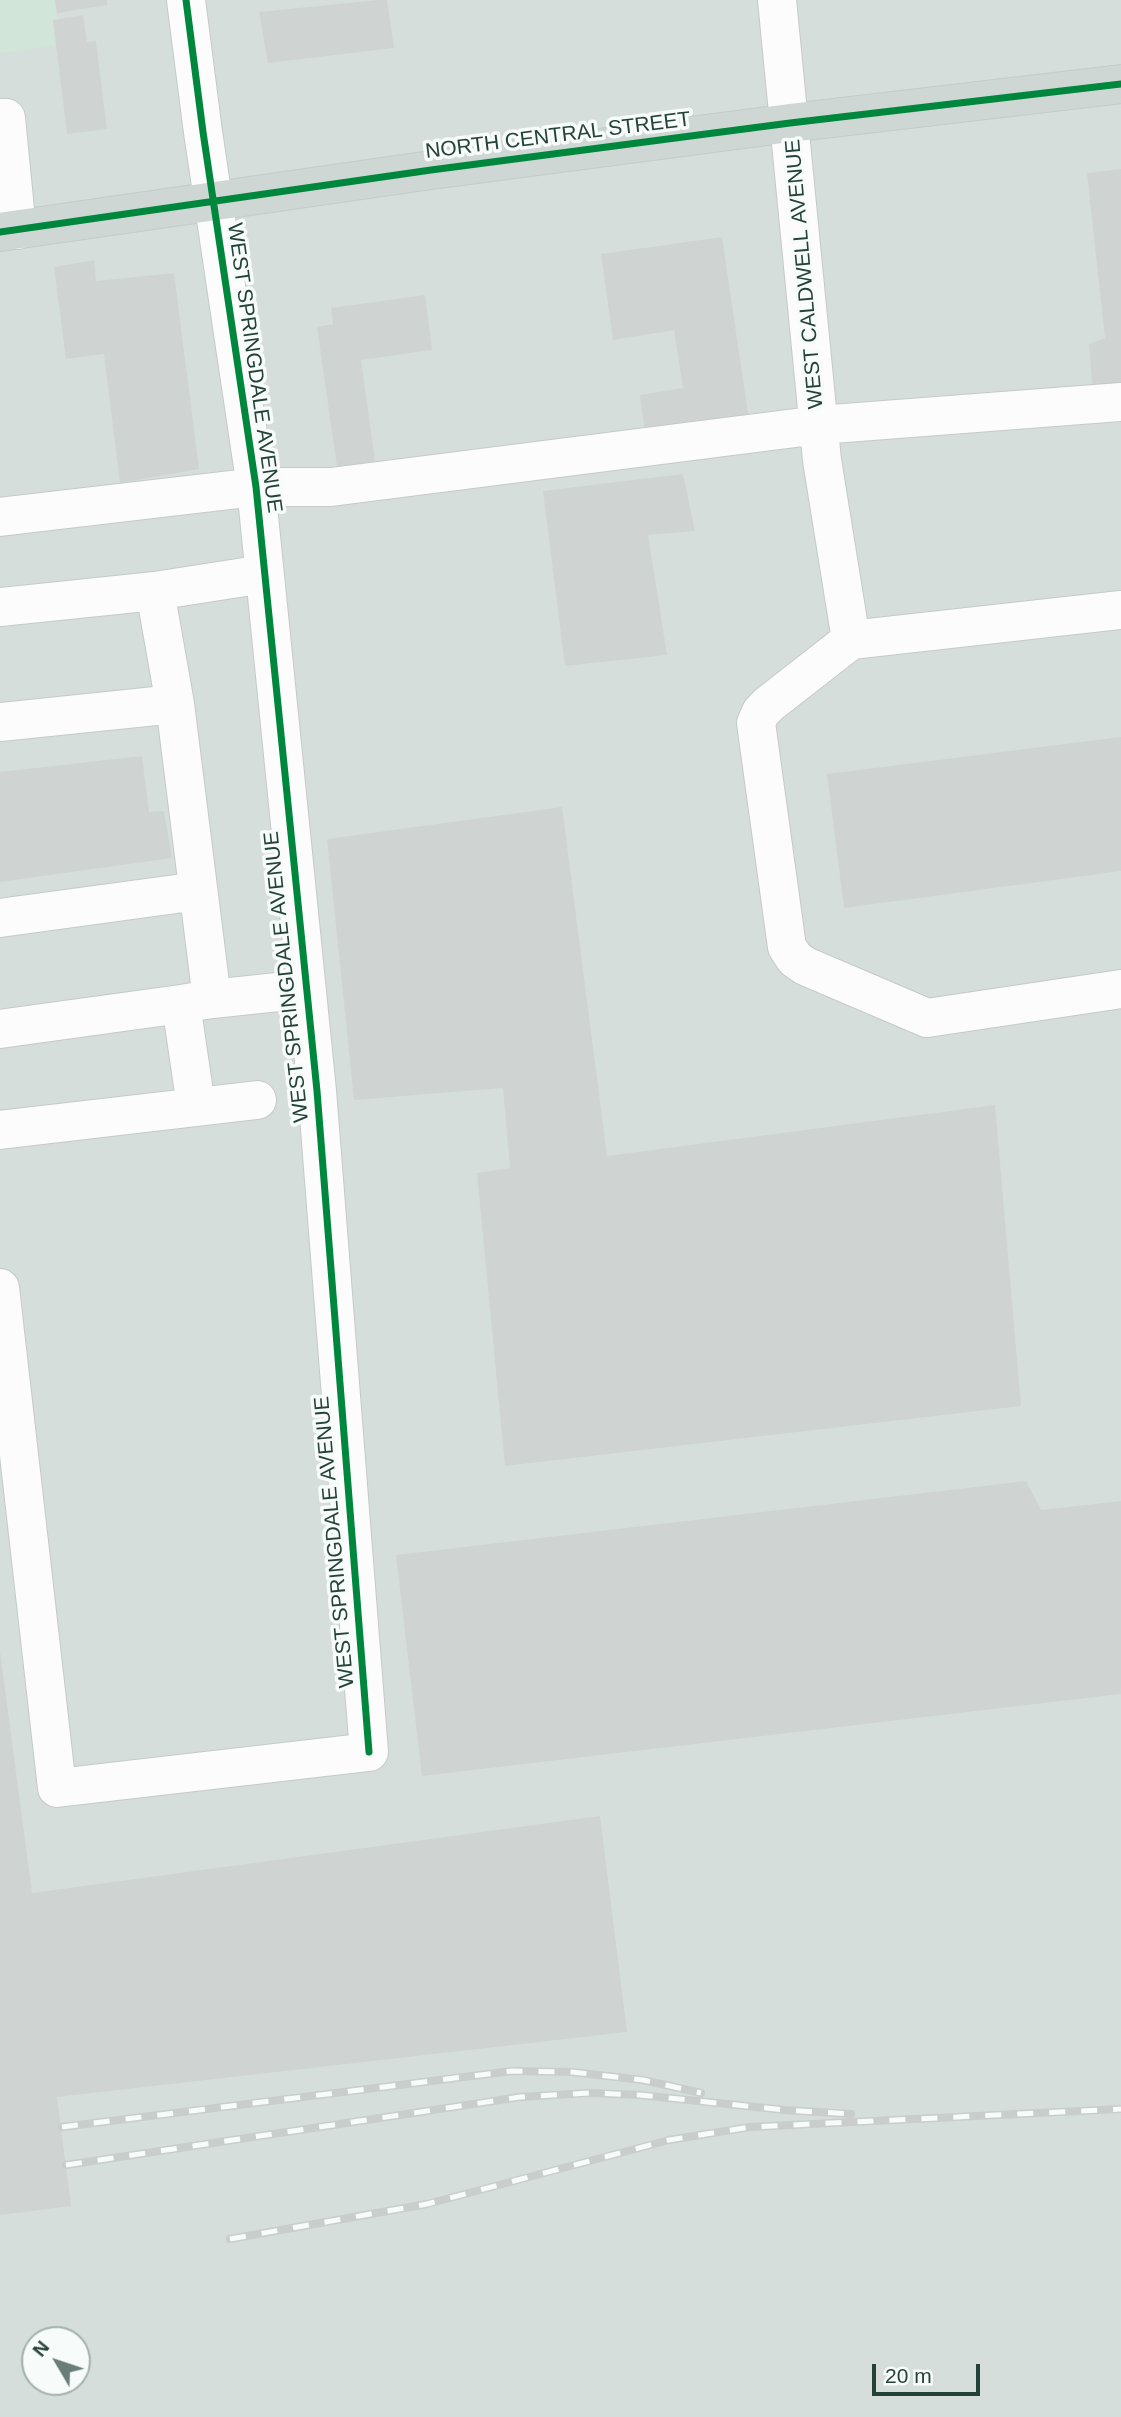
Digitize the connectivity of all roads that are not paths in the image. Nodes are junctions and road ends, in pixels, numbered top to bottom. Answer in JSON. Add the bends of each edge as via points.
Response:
{"nodes":[{"id":1,"x":186,"y":0,"type":"edge"},
{"id":2,"x":777,"y":0,"type":"edge"},
{"id":3,"x":1121,"y":84,"type":"edge"},
{"id":4,"x":0,"y":118,"type":"edge"},
{"id":5,"x":790,"y":123,"type":"junction"},
{"id":6,"x":213,"y":201,"type":"junction"},
{"id":7,"x":9,"y":231,"type":"edge"},
{"id":8,"x":1121,"y":402,"type":"edge"},
{"id":9,"x":819,"y":425,"type":"junction"},
{"id":10,"x":256,"y":487,"type":"junction"},
{"id":11,"x":0,"y":517,"type":"edge"},
{"id":12,"x":264,"y":574,"type":"junction"},
{"id":13,"x":155,"y":591,"type":"junction"},
{"id":14,"x":0,"y":607,"type":"edge"},
{"id":15,"x":1121,"y":610,"type":"edge"},
{"id":16,"x":851,"y":640,"type":"junction"},
{"id":17,"x":174,"y":704,"type":"junction"},
{"id":18,"x":0,"y":722,"type":"edge"},
{"id":19,"x":198,"y":891,"type":"junction"},
{"id":20,"x":0,"y":919,"type":"edge"},
{"id":21,"x":306,"y":989,"type":"junction"},
{"id":22,"x":1121,"y":989,"type":"edge"},
{"id":23,"x":197,"y":1002,"type":"junction"},
{"id":24,"x":0,"y":1029,"type":"edge"},
{"id":25,"x":257,"y":1100,"type":"dead end"},
{"id":26,"x":196,"y":1106,"type":"junction"},
{"id":27,"x":0,"y":1130,"type":"edge"},
{"id":28,"x":0,"y":1288,"type":"edge"}],
"edges":[{"from":1,"to":6,"type":"street","name":"WEST SPRINGDALE AVENUE"},
{"from":2,"to":5,"type":"street","name":"WEST CALDWELL AVENUE"},
{"from":3,"to":5,"type":"main road","name":"NORTH CENTRAL STREET"},
{"from":4,"to":7,"type":"street","via":[[6,118]]},
{"from":5,"to":6,"type":"main road","name":"NORTH CENTRAL STREET"},
{"from":5,"to":9,"type":"street","name":"WEST CALDWELL AVENUE"},
{"from":6,"to":7,"type":"main road","name":"NORTH CENTRAL STREET"},
{"from":6,"to":10,"type":"street","name":"WEST SPRINGDALE AVENUE"},
{"from":8,"to":9,"type":"street"},
{"from":9,"to":10,"type":"street","via":[[331,487]]},
{"from":9,"to":16,"type":"street","name":"WEST CALDWELL AVENUE"},
{"from":10,"to":11,"type":"street"},
{"from":10,"to":12,"type":"street","name":"WEST SPRINGDALE AVENUE"},
{"from":12,"to":13,"type":"street"},
{"from":12,"to":21,"type":"street","name":"WEST SPRINGDALE AVENUE"},
{"from":13,"to":14,"type":"street"},
{"from":13,"to":17,"type":"street"},
{"from":15,"to":16,"type":"street"},
{"from":16,"to":22,"type":"street","via":[[769,704],[756,723],[787,947],[794,959],[927,1018]]},
{"from":17,"to":18,"type":"street"},
{"from":17,"to":19,"type":"street"},
{"from":19,"to":20,"type":"street"},
{"from":19,"to":23,"type":"street"},
{"from":21,"to":23,"type":"street"},
{"from":21,"to":28,"type":"street","name":"WEST SPRINGDALE AVENUE","via":[[369,1752],[57,1788]]},
{"from":23,"to":24,"type":"street"},
{"from":23,"to":26,"type":"street"},
{"from":25,"to":26,"type":"street"},
{"from":26,"to":27,"type":"street"}]}
